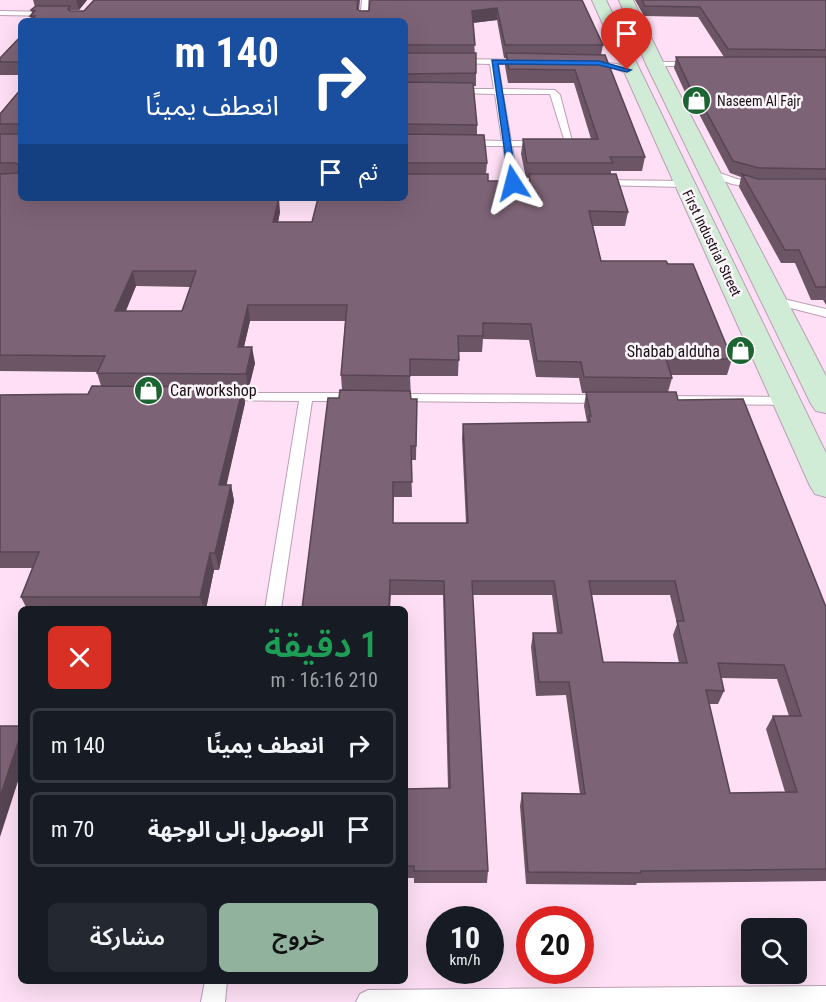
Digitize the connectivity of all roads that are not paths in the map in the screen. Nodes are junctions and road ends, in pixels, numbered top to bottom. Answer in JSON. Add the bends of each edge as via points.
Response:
{"nodes":[{"id":1,"x":365,"y":0,"type":"edge"},
{"id":2,"x":599,"y":0,"type":"edge"},
{"id":3,"x":626,"y":0,"type":"edge"},
{"id":4,"x":0,"y":14,"type":"edge"},
{"id":5,"x":64,"y":14,"type":"edge"},
{"id":6,"x":364,"y":18,"type":"edge"},
{"id":7,"x":450,"y":61,"type":"edge"},
{"id":8,"x":494,"y":62,"type":"junction"},
{"id":9,"x":529,"y":62,"type":"edge"},
{"id":10,"x":576,"y":63,"type":"edge"},
{"id":11,"x":599,"y":63,"type":"junction"},
{"id":12,"x":638,"y":64,"type":"junction"},
{"id":13,"x":700,"y":64,"type":"edge"},
{"id":14,"x":440,"y":91,"type":"edge"},
{"id":15,"x":499,"y":91,"type":"junction"},
{"id":16,"x":450,"y":143,"type":"edge"},
{"id":17,"x":507,"y":143,"type":"junction"},
{"id":18,"x":711,"y":173,"type":"junction"},
{"id":19,"x":501,"y":183,"type":"edge"},
{"id":20,"x":513,"y":183,"type":"junction"},
{"id":21,"x":524,"y":183,"type":"edge"},
{"id":22,"x":593,"y":183,"type":"edge"},
{"id":23,"x":684,"y":184,"type":"junction"},
{"id":24,"x":754,"y":186,"type":"junction"},
{"id":25,"x":774,"y":186,"type":"edge"},
{"id":26,"x":726,"y":202,"type":"junction"},
{"id":27,"x":775,"y":301,"type":"junction"},
{"id":28,"x":824,"y":316,"type":"edge"},
{"id":29,"x":823,"y":388,"type":"edge"},
{"id":30,"x":212,"y":396,"type":"edge"},
{"id":31,"x":306,"y":397,"type":"junction"},
{"id":32,"x":624,"y":399,"type":"edge"},
{"id":33,"x":647,"y":400,"type":"edge"},
{"id":34,"x":788,"y":401,"type":"junction"},
{"id":35,"x":826,"y":486,"type":"edge"},
{"id":36,"x":273,"y":606,"type":"edge"},
{"id":37,"x":216,"y":984,"type":"edge"},
{"id":38,"x":826,"y":998,"type":"edge"},
{"id":39,"x":213,"y":1002,"type":"edge"},
{"id":40,"x":368,"y":1002,"type":"edge"},
{"id":41,"x":413,"y":1002,"type":"edge"}],
"edges":[{"from":1,"to":6,"type":"lane"},
{"from":2,"to":12,"type":"main road","name":"First Industrial Street"},
{"from":3,"to":12,"type":"main road","name":"First Industrial Street"},
{"from":4,"to":5,"type":"lane"},
{"from":7,"to":8,"type":"lane"},
{"from":8,"to":9,"type":"lane"},
{"from":8,"to":15,"type":"lane"},
{"from":10,"to":11,"type":"lane"},
{"from":11,"to":12,"type":"lane"},
{"from":11,"to":12,"type":"lane"},
{"from":12,"to":13,"type":"lane"},
{"from":12,"to":18,"type":"main road","name":"First Industrial Street"},
{"from":12,"to":23,"type":"main road","name":"First Industrial Street"},
{"from":14,"to":15,"type":"lane"},
{"from":15,"to":17,"type":"lane"},
{"from":15,"to":17,"type":"lane","via":[[555,93],[569,139],[557,144]]},
{"from":16,"to":17,"type":"lane"},
{"from":17,"to":20,"type":"lane"},
{"from":18,"to":24,"type":"lane"},
{"from":18,"to":26,"type":"main road","name":"First Industrial Street"},
{"from":19,"to":20,"type":"lane"},
{"from":20,"to":21,"type":"lane"},
{"from":22,"to":23,"type":"lane"},
{"from":23,"to":34,"type":"main road","name":"First Industrial Street"},
{"from":24,"to":25,"type":"lane"},
{"from":24,"to":26,"type":"lane"},
{"from":26,"to":27,"type":"main road","name":"First Industrial Street"},
{"from":27,"to":28,"type":"lane"},
{"from":27,"to":29,"type":"main road","name":"First Industrial Street"},
{"from":30,"to":31,"type":"lane"},
{"from":31,"to":32,"type":"lane"},
{"from":31,"to":36,"type":"lane"},
{"from":33,"to":34,"type":"lane"},
{"from":34,"to":35,"type":"main road","name":"First Industrial Street"},
{"from":37,"to":39,"type":"lane"},
{"from":38,"to":41,"type":"lane"},
{"from":40,"to":41,"type":"lane"}]}
